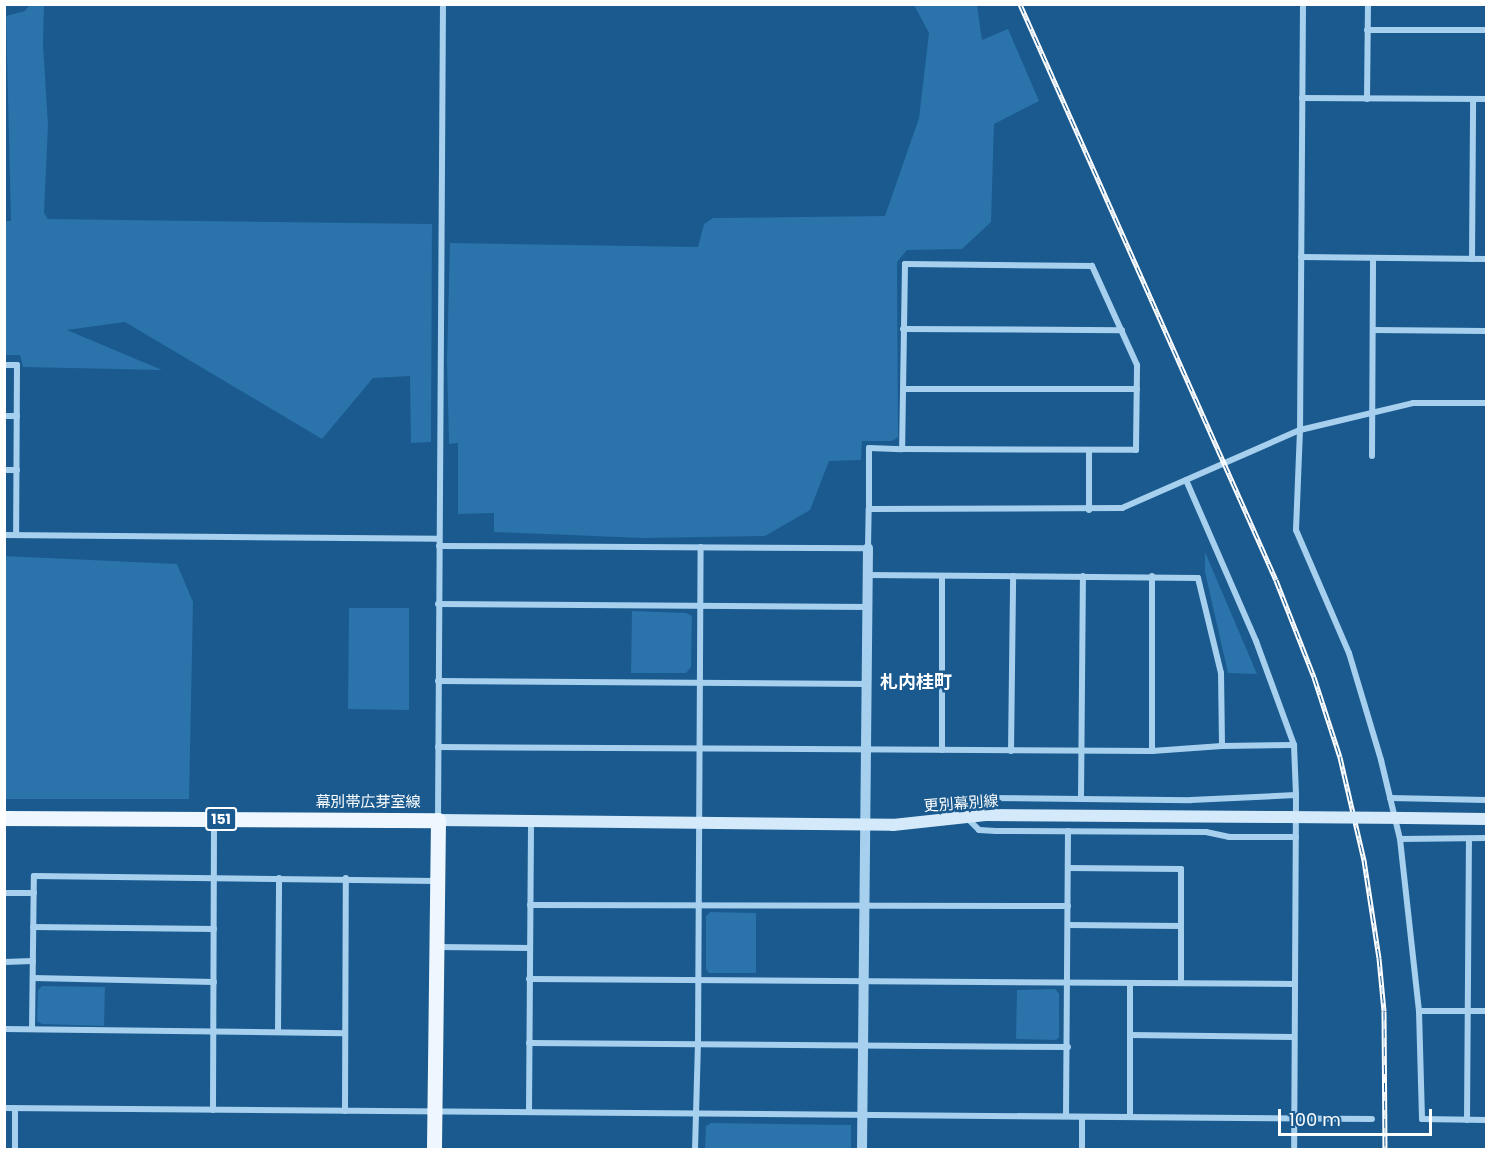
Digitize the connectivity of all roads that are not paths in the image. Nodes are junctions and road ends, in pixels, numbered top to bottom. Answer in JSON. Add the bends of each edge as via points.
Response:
{"nodes":[{"id":1,"x":443,"y":4,"type":"edge"},
{"id":2,"x":1303,"y":4,"type":"edge"},
{"id":3,"x":1368,"y":4,"type":"edge"},
{"id":4,"x":1367,"y":30,"type":"junction"},
{"id":5,"x":1486,"y":30,"type":"edge"},
{"id":6,"x":1302,"y":98,"type":"junction"},
{"id":7,"x":1367,"y":99,"type":"junction"},
{"id":8,"x":1473,"y":99,"type":"junction"},
{"id":9,"x":1486,"y":99,"type":"edge"},
{"id":10,"x":1302,"y":257,"type":"junction"},
{"id":11,"x":1373,"y":258,"type":"junction"},
{"id":12,"x":1472,"y":259,"type":"junction"},
{"id":13,"x":1486,"y":259,"type":"edge"},
{"id":14,"x":903,"y":329,"type":"junction"},
{"id":15,"x":1122,"y":330,"type":"junction"},
{"id":16,"x":1372,"y":330,"type":"junction"},
{"id":17,"x":1486,"y":331,"type":"edge"},
{"id":18,"x":4,"y":365,"type":"edge"},
{"id":19,"x":903,"y":389,"type":"junction"},
{"id":20,"x":1137,"y":389,"type":"junction"},
{"id":21,"x":1486,"y":403,"type":"edge"},
{"id":22,"x":1372,"y":413,"type":"junction"},
{"id":23,"x":4,"y":416,"type":"edge"},
{"id":24,"x":17,"y":416,"type":"junction"},
{"id":25,"x":1300,"y":430,"type":"junction"},
{"id":26,"x":902,"y":449,"type":"junction"},
{"id":27,"x":1089,"y":450,"type":"junction"},
{"id":28,"x":1372,"y":456,"type":"dead end"},
{"id":29,"x":4,"y":470,"type":"edge"},
{"id":30,"x":17,"y":470,"type":"junction"},
{"id":31,"x":1186,"y":480,"type":"junction"},
{"id":32,"x":868,"y":509,"type":"junction"},
{"id":33,"x":1089,"y":510,"type":"junction"},
{"id":34,"x":4,"y":534,"type":"edge"},
{"id":35,"x":16,"y":534,"type":"junction"},
{"id":36,"x":439,"y":539,"type":"junction"},
{"id":37,"x":440,"y":546,"type":"junction"},
{"id":38,"x":700,"y":547,"type":"junction"},
{"id":39,"x":868,"y":548,"type":"junction"},
{"id":40,"x":868,"y":575,"type":"junction"},
{"id":41,"x":942,"y":576,"type":"junction"},
{"id":42,"x":1013,"y":576,"type":"junction"},
{"id":43,"x":1083,"y":576,"type":"junction"},
{"id":44,"x":1152,"y":576,"type":"junction"},
{"id":45,"x":438,"y":604,"type":"junction"},
{"id":46,"x":700,"y":605,"type":"junction"},
{"id":47,"x":868,"y":607,"type":"junction"},
{"id":48,"x":438,"y":681,"type":"junction"},
{"id":49,"x":699,"y":682,"type":"junction"},
{"id":50,"x":868,"y":684,"type":"junction"},
{"id":51,"x":1294,"y":745,"type":"junction"},
{"id":52,"x":1222,"y":746,"type":"junction"},
{"id":53,"x":438,"y":747,"type":"junction"},
{"id":54,"x":699,"y":748,"type":"junction"},
{"id":55,"x":867,"y":749,"type":"junction"},
{"id":56,"x":942,"y":750,"type":"junction"},
{"id":57,"x":1011,"y":751,"type":"junction"},
{"id":58,"x":1082,"y":751,"type":"junction"},
{"id":59,"x":1152,"y":752,"type":"junction"},
{"id":60,"x":1296,"y":795,"type":"junction"},
{"id":61,"x":1082,"y":798,"type":"junction"},
{"id":62,"x":1390,"y":798,"type":"junction"},
{"id":63,"x":1486,"y":800,"type":"edge"},
{"id":64,"x":965,"y":816,"type":"junction"},
{"id":65,"x":4,"y":818,"type":"edge"},
{"id":66,"x":940,"y":818,"type":"junction"},
{"id":67,"x":214,"y":819,"type":"junction"},
{"id":68,"x":1486,"y":819,"type":"edge"},
{"id":69,"x":438,"y":820,"type":"junction"},
{"id":70,"x":531,"y":821,"type":"junction"},
{"id":71,"x":698,"y":823,"type":"junction"},
{"id":72,"x":867,"y":824,"type":"junction"},
{"id":73,"x":1068,"y":831,"type":"junction"},
{"id":74,"x":1296,"y":837,"type":"junction"},
{"id":75,"x":1486,"y":838,"type":"edge"},
{"id":76,"x":1400,"y":839,"type":"junction"},
{"id":77,"x":1469,"y":839,"type":"junction"},
{"id":78,"x":1068,"y":868,"type":"junction"},
{"id":79,"x":214,"y":877,"type":"junction"},
{"id":80,"x":279,"y":878,"type":"junction"},
{"id":81,"x":346,"y":879,"type":"junction"},
{"id":82,"x":437,"y":881,"type":"junction"},
{"id":83,"x":4,"y":893,"type":"edge"},
{"id":84,"x":34,"y":893,"type":"junction"},
{"id":85,"x":698,"y":904,"type":"junction"},
{"id":86,"x":530,"y":905,"type":"junction"},
{"id":87,"x":866,"y":906,"type":"junction"},
{"id":88,"x":1068,"y":906,"type":"junction"},
{"id":89,"x":1068,"y":925,"type":"junction"},
{"id":90,"x":1181,"y":926,"type":"junction"},
{"id":91,"x":33,"y":927,"type":"junction"},
{"id":92,"x":214,"y":929,"type":"junction"},
{"id":93,"x":436,"y":947,"type":"junction"},
{"id":94,"x":530,"y":948,"type":"junction"},
{"id":95,"x":4,"y":962,"type":"edge"},
{"id":96,"x":33,"y":962,"type":"junction"},
{"id":97,"x":33,"y":978,"type":"junction"},
{"id":98,"x":530,"y":979,"type":"junction"},
{"id":99,"x":698,"y":980,"type":"junction"},
{"id":100,"x":865,"y":980,"type":"junction"},
{"id":101,"x":214,"y":982,"type":"junction"},
{"id":102,"x":1068,"y":983,"type":"junction"},
{"id":103,"x":1130,"y":983,"type":"junction"},
{"id":104,"x":1181,"y":983,"type":"junction"},
{"id":105,"x":1294,"y":984,"type":"junction"},
{"id":106,"x":1419,"y":1011,"type":"junction"},
{"id":107,"x":1468,"y":1011,"type":"junction"},
{"id":108,"x":1486,"y":1011,"type":"edge"},
{"id":109,"x":4,"y":1029,"type":"edge"},
{"id":110,"x":32,"y":1029,"type":"junction"},
{"id":111,"x":214,"y":1031,"type":"junction"},
{"id":112,"x":278,"y":1032,"type":"junction"},
{"id":113,"x":345,"y":1033,"type":"junction"},
{"id":114,"x":1130,"y":1035,"type":"junction"},
{"id":115,"x":1294,"y":1037,"type":"junction"},
{"id":116,"x":530,"y":1042,"type":"junction"},
{"id":117,"x":698,"y":1044,"type":"junction"},
{"id":118,"x":865,"y":1046,"type":"junction"},
{"id":119,"x":1068,"y":1047,"type":"junction"},
{"id":120,"x":4,"y":1107,"type":"edge"},
{"id":121,"x":15,"y":1107,"type":"junction"},
{"id":122,"x":213,"y":1110,"type":"junction"},
{"id":123,"x":345,"y":1111,"type":"junction"},
{"id":124,"x":435,"y":1111,"type":"junction"},
{"id":125,"x":529,"y":1112,"type":"junction"},
{"id":126,"x":697,"y":1114,"type":"junction"},
{"id":127,"x":864,"y":1115,"type":"junction"},
{"id":128,"x":1066,"y":1116,"type":"junction"},
{"id":129,"x":1082,"y":1117,"type":"junction"},
{"id":130,"x":1130,"y":1117,"type":"junction"},
{"id":131,"x":1294,"y":1118,"type":"junction"},
{"id":132,"x":1372,"y":1119,"type":"dead end"},
{"id":133,"x":1467,"y":1120,"type":"junction"},
{"id":134,"x":1486,"y":1120,"type":"edge"},
{"id":135,"x":15,"y":1149,"type":"edge"},
{"id":136,"x":434,"y":1149,"type":"edge"},
{"id":137,"x":695,"y":1149,"type":"edge"},
{"id":138,"x":862,"y":1149,"type":"edge"},
{"id":139,"x":1082,"y":1149,"type":"edge"},
{"id":140,"x":1294,"y":1149,"type":"edge"}],
"edges":[{"from":1,"to":36,"type":"street"},
{"from":2,"to":6,"type":"street"},
{"from":3,"to":4,"type":"street"},
{"from":4,"to":5,"type":"street"},
{"from":4,"to":7,"type":"street"},
{"from":6,"to":7,"type":"street"},
{"from":6,"to":10,"type":"street"},
{"from":7,"to":8,"type":"street"},
{"from":8,"to":9,"type":"street"},
{"from":8,"to":12,"type":"street"},
{"from":10,"to":11,"type":"street"},
{"from":10,"to":25,"type":"street"},
{"from":11,"to":12,"type":"street"},
{"from":11,"to":16,"type":"street"},
{"from":12,"to":13,"type":"street"},
{"from":14,"to":15,"type":"street"},
{"from":14,"to":15,"type":"street","via":[[905,264],[1092,266]]},
{"from":14,"to":19,"type":"street"},
{"from":15,"to":20,"type":"street","via":[[1137,365]]},
{"from":16,"to":17,"type":"street"},
{"from":16,"to":22,"type":"street"},
{"from":18,"to":24,"type":"street","via":[[17,365]]},
{"from":19,"to":20,"type":"street"},
{"from":19,"to":26,"type":"street"},
{"from":20,"to":27,"type":"street","via":[[1136,450]]},
{"from":21,"to":22,"type":"street","via":[[1413,403]]},
{"from":22,"to":25,"type":"street"},
{"from":22,"to":28,"type":"street"},
{"from":23,"to":24,"type":"street"},
{"from":24,"to":30,"type":"street"},
{"from":25,"to":31,"type":"street"},
{"from":25,"to":62,"type":"street","via":[[1296,530],[1349,653]]},
{"from":26,"to":27,"type":"street"},
{"from":26,"to":32,"type":"street","via":[[869,448]]},
{"from":27,"to":33,"type":"street"},
{"from":29,"to":30,"type":"street"},
{"from":30,"to":35,"type":"street"},
{"from":31,"to":33,"type":"street","via":[[1132,505]]},
{"from":31,"to":51,"type":"street","via":[[1256,641]]},
{"from":32,"to":33,"type":"street"},
{"from":32,"to":39,"type":"street"},
{"from":34,"to":35,"type":"street"},
{"from":35,"to":36,"type":"street"},
{"from":36,"to":37,"type":"street"},
{"from":37,"to":38,"type":"street"},
{"from":37,"to":45,"type":"street"},
{"from":38,"to":39,"type":"street"},
{"from":38,"to":46,"type":"street"},
{"from":39,"to":40,"type":"street"},
{"from":40,"to":41,"type":"street"},
{"from":40,"to":47,"type":"street"},
{"from":41,"to":42,"type":"street"},
{"from":41,"to":56,"type":"street"},
{"from":42,"to":43,"type":"street"},
{"from":42,"to":57,"type":"street"},
{"from":43,"to":44,"type":"street"},
{"from":43,"to":58,"type":"street"},
{"from":44,"to":52,"type":"street","via":[[1198,578],[1221,673]]},
{"from":44,"to":59,"type":"street"},
{"from":45,"to":46,"type":"street"},
{"from":45,"to":48,"type":"street"},
{"from":46,"to":47,"type":"street"},
{"from":46,"to":49,"type":"street"},
{"from":47,"to":50,"type":"street"},
{"from":48,"to":49,"type":"street"},
{"from":48,"to":53,"type":"street"},
{"from":49,"to":50,"type":"street"},
{"from":49,"to":54,"type":"street"},
{"from":50,"to":55,"type":"street"},
{"from":51,"to":52,"type":"street"},
{"from":51,"to":60,"type":"street"},
{"from":52,"to":59,"type":"street"},
{"from":53,"to":54,"type":"street"},
{"from":53,"to":69,"type":"street"},
{"from":54,"to":55,"type":"street"},
{"from":54,"to":71,"type":"street"},
{"from":55,"to":56,"type":"street"},
{"from":55,"to":72,"type":"street"},
{"from":56,"to":57,"type":"street"},
{"from":57,"to":58,"type":"street"},
{"from":58,"to":59,"type":"street"},
{"from":58,"to":61,"type":"street"},
{"from":60,"to":61,"type":"street","via":[[1191,800]]},
{"from":60,"to":74,"type":"street"},
{"from":61,"to":66,"type":"street","via":[[988,798]]},
{"from":62,"to":63,"type":"street"},
{"from":62,"to":76,"type":"street"},
{"from":64,"to":66,"type":"main road","name":"更別幕別線"},
{"from":64,"to":68,"type":"main road","name":"更別幕別線","bridge":true},
{"from":64,"to":73,"type":"street","via":[[979,830]]},
{"from":65,"to":67,"type":"main road","name":"幕別帯広芽室線","number":"151"},
{"from":66,"to":72,"type":"main road","name":"更別幕別線","via":[[893,825]]},
{"from":67,"to":69,"type":"main road","name":"幕別帯広芽室線","number":"151"},
{"from":67,"to":79,"type":"street"},
{"from":69,"to":70,"type":"main road","name":"更別幕別線"},
{"from":69,"to":82,"type":"main road","name":"幕別帯広芽室線"},
{"from":70,"to":71,"type":"main road","name":"更別幕別線"},
{"from":70,"to":86,"type":"street"},
{"from":71,"to":72,"type":"main road","name":"更別幕別線"},
{"from":71,"to":85,"type":"street"},
{"from":72,"to":87,"type":"street"},
{"from":73,"to":74,"type":"street"},
{"from":73,"to":78,"type":"street"},
{"from":74,"to":105,"type":"street"},
{"from":75,"to":77,"type":"street"},
{"from":76,"to":77,"type":"street"},
{"from":76,"to":106,"type":"street"},
{"from":77,"to":107,"type":"street"},
{"from":78,"to":88,"type":"street"},
{"from":78,"to":90,"type":"street","via":[[1181,869]]},
{"from":79,"to":80,"type":"street"},
{"from":79,"to":84,"type":"street","via":[[34,876]]},
{"from":79,"to":92,"type":"street"},
{"from":80,"to":81,"type":"street"},
{"from":80,"to":112,"type":"street"},
{"from":81,"to":82,"type":"street"},
{"from":81,"to":113,"type":"street"},
{"from":82,"to":93,"type":"main road","name":"幕別帯広芽室線"},
{"from":83,"to":84,"type":"street"},
{"from":84,"to":91,"type":"street"},
{"from":85,"to":86,"type":"street"},
{"from":85,"to":87,"type":"street"},
{"from":85,"to":99,"type":"street"},
{"from":86,"to":94,"type":"street"},
{"from":87,"to":88,"type":"street"},
{"from":87,"to":100,"type":"street"},
{"from":88,"to":89,"type":"street"},
{"from":89,"to":90,"type":"street"},
{"from":89,"to":102,"type":"street"},
{"from":90,"to":104,"type":"street"},
{"from":91,"to":92,"type":"street"},
{"from":91,"to":96,"type":"street"},
{"from":92,"to":101,"type":"street"},
{"from":93,"to":94,"type":"street"},
{"from":93,"to":124,"type":"main road","name":"幕別帯広芽室線"},
{"from":94,"to":98,"type":"street"},
{"from":95,"to":96,"type":"street"},
{"from":96,"to":97,"type":"street"},
{"from":97,"to":101,"type":"street"},
{"from":97,"to":110,"type":"street"},
{"from":98,"to":99,"type":"street"},
{"from":98,"to":116,"type":"street"},
{"from":99,"to":100,"type":"street"},
{"from":99,"to":117,"type":"street"},
{"from":100,"to":102,"type":"street"},
{"from":100,"to":118,"type":"street"},
{"from":101,"to":111,"type":"street"},
{"from":102,"to":103,"type":"street"},
{"from":102,"to":119,"type":"street"},
{"from":103,"to":104,"type":"street"},
{"from":103,"to":114,"type":"street"},
{"from":104,"to":105,"type":"street"},
{"from":105,"to":115,"type":"street"},
{"from":106,"to":107,"type":"street"},
{"from":106,"to":133,"type":"street","via":[[1422,1119]]},
{"from":107,"to":108,"type":"street"},
{"from":107,"to":133,"type":"street"},
{"from":109,"to":110,"type":"street"},
{"from":110,"to":111,"type":"street"},
{"from":111,"to":112,"type":"street"},
{"from":111,"to":122,"type":"street"},
{"from":112,"to":113,"type":"street"},
{"from":113,"to":123,"type":"street"},
{"from":114,"to":115,"type":"street"},
{"from":114,"to":130,"type":"street"},
{"from":115,"to":131,"type":"street"},
{"from":116,"to":117,"type":"street"},
{"from":116,"to":125,"type":"street"},
{"from":117,"to":118,"type":"street"},
{"from":117,"to":126,"type":"street"},
{"from":118,"to":119,"type":"street"},
{"from":118,"to":127,"type":"street"},
{"from":119,"to":128,"type":"street"},
{"from":120,"to":121,"type":"street"},
{"from":121,"to":122,"type":"street"},
{"from":121,"to":135,"type":"street"},
{"from":122,"to":123,"type":"street"},
{"from":123,"to":124,"type":"street"},
{"from":124,"to":125,"type":"street"},
{"from":124,"to":136,"type":"main road","name":"幕別帯広芽室線"},
{"from":125,"to":126,"type":"street"},
{"from":126,"to":127,"type":"street"},
{"from":126,"to":137,"type":"street"},
{"from":127,"to":128,"type":"street"},
{"from":127,"to":138,"type":"street"},
{"from":128,"to":129,"type":"street"},
{"from":129,"to":130,"type":"street"},
{"from":129,"to":139,"type":"street"},
{"from":130,"to":131,"type":"street"},
{"from":131,"to":132,"type":"street"},
{"from":131,"to":140,"type":"street"},
{"from":133,"to":134,"type":"street"}]}
